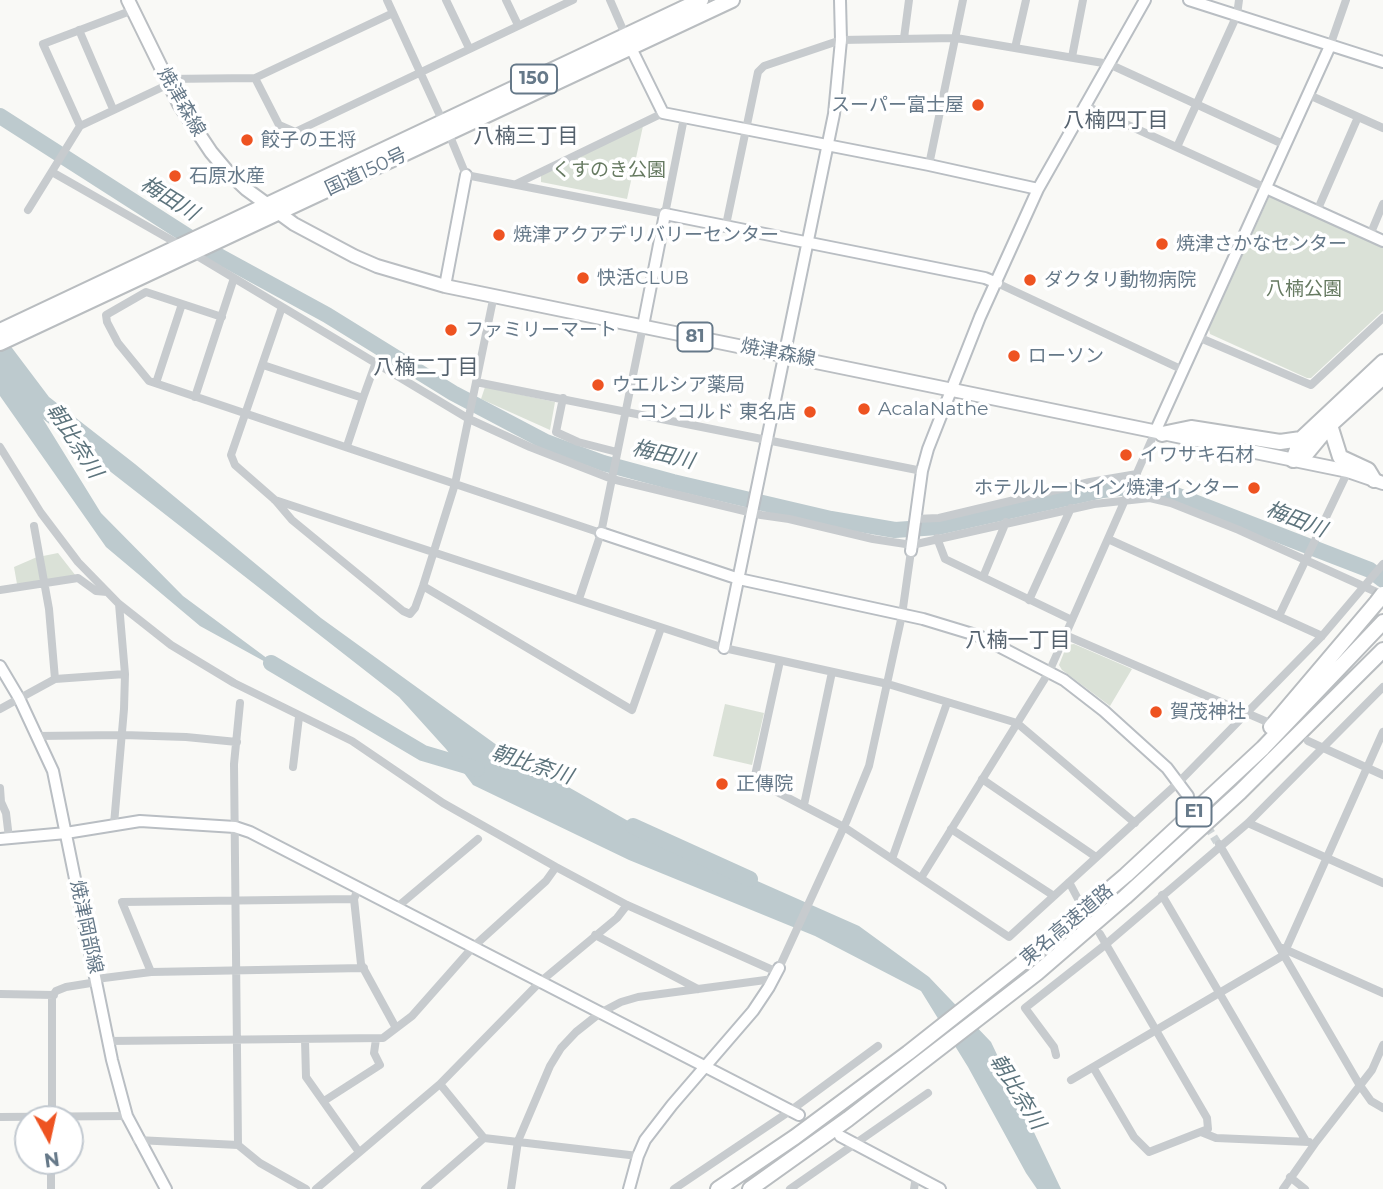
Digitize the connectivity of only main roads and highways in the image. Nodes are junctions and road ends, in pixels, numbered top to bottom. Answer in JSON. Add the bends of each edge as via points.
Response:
{"nodes":[{"id":1,"x":701,"y":0,"type":"edge"},
{"id":2,"x":732,"y":0,"type":"edge"},
{"id":3,"x":132,"y":4,"type":"edge"},
{"id":4,"x":628,"y":42,"type":"junction"},
{"id":5,"x":273,"y":209,"type":"junction"},
{"id":6,"x":69,"y":304,"type":"junction"},
{"id":7,"x":0,"y":331,"type":"edge"},
{"id":8,"x":0,"y":343,"type":"edge"},
{"id":9,"x":1383,"y":362,"type":"edge"},
{"id":10,"x":1383,"y":377,"type":"edge"},
{"id":11,"x":1330,"y":425,"type":"junction"},
{"id":12,"x":1159,"y":433,"type":"junction"},
{"id":13,"x":1301,"y":439,"type":"junction"},
{"id":14,"x":1293,"y":460,"type":"junction"},
{"id":15,"x":1378,"y":482,"type":"edge"},
{"id":16,"x":1381,"y":597,"type":"edge"},
{"id":17,"x":1383,"y":622,"type":"edge"},
{"id":18,"x":1383,"y":650,"type":"edge"},
{"id":19,"x":1219,"y":790,"type":"junction"},
{"id":20,"x":718,"y":1189,"type":"edge"},
{"id":21,"x":750,"y":1189,"type":"edge"}],
"edges":[{"from":1,"to":4,"type":"highway","name":"国道150号","number":"150"},
{"from":2,"to":4,"type":"highway","name":"国道150号","number":"150"},
{"from":3,"to":5,"type":"main road","name":"焼津森線","number":"81","via":[[167,81],[211,152],[236,180]]},
{"from":4,"to":5,"type":"highway","name":"国道150号","number":"150"},
{"from":5,"to":6,"type":"highway","name":"国道150号","number":"150"},
{"from":5,"to":12,"type":"main road","name":"焼津森線","number":"81","via":[[354,256],[445,286]]},
{"from":6,"to":7,"type":"highway","name":"国道150号","number":"150"},
{"from":6,"to":8,"type":"highway","name":"国道150号","number":"150"},
{"from":9,"to":13,"type":"highway"},
{"from":10,"to":11,"type":"highway"},
{"from":11,"to":14,"type":"highway","via":[[1306,454]]},
{"from":11,"to":15,"type":"highway","via":[[1340,457],[1368,470]]},
{"from":12,"to":13,"type":"highway","via":[[1191,428],[1280,442]]},
{"from":12,"to":14,"type":"main road","name":"焼津森線","number":"81"},
{"from":13,"to":14,"type":"highway"},
{"from":14,"to":15,"type":"main road","name":"焼津森線","number":"81"},
{"from":16,"to":19,"type":"highway"},
{"from":17,"to":19,"type":"highway","name":"東名高速道路","number":"E1"},
{"from":18,"to":21,"type":"highway","name":"東名高速道路","number":"E1","via":[[1240,792],[1125,897],[920,1066]]},
{"from":19,"to":20,"type":"highway","name":"東名高速道路","number":"E1","via":[[991,988],[795,1137]]}]}
